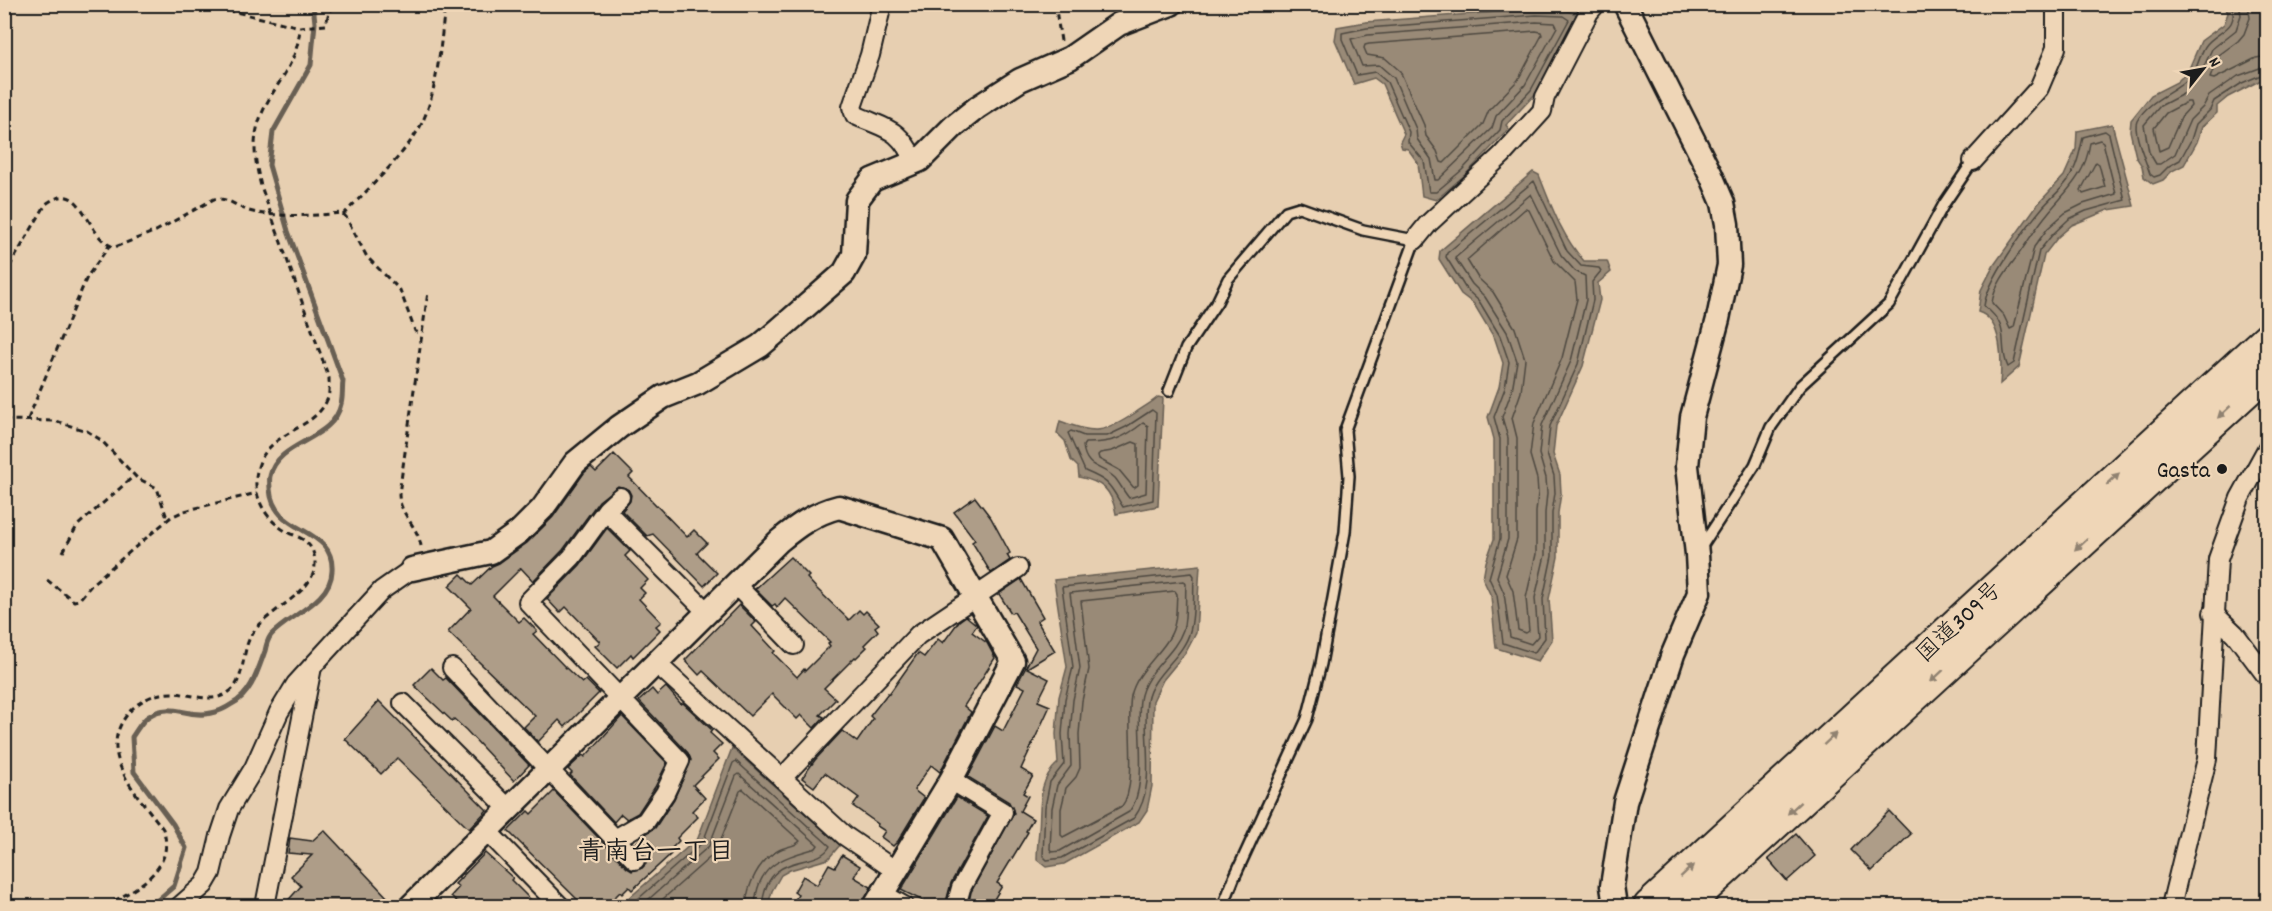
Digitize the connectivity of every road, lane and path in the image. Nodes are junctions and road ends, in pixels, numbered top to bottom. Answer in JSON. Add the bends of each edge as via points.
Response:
{"nodes":[{"id":1,"x":219,"y":4,"type":"edge"},
{"id":2,"x":338,"y":4,"type":"edge"},
{"id":3,"x":445,"y":4,"type":"edge"},
{"id":4,"x":882,"y":4,"type":"edge"},
{"id":5,"x":1055,"y":4,"type":"edge"},
{"id":6,"x":1171,"y":4,"type":"edge"},
{"id":7,"x":1596,"y":4,"type":"edge"},
{"id":8,"x":1625,"y":4,"type":"edge"},
{"id":9,"x":2056,"y":4,"type":"edge"},
{"id":10,"x":300,"y":27,"type":"junction"},
{"id":11,"x":1070,"y":58,"type":"junction"},
{"id":12,"x":1973,"y":161,"type":"joint"},
{"id":13,"x":915,"y":162,"type":"junction"},
{"id":14,"x":270,"y":213,"type":"junction"},
{"id":15,"x":344,"y":215,"type":"junction"},
{"id":16,"x":1415,"y":240,"type":"junction"},
{"id":17,"x":109,"y":246,"type":"junction"},
{"id":18,"x":4,"y":276,"type":"edge"},
{"id":19,"x":428,"y":292,"type":"dead end"},
{"id":20,"x":421,"y":334,"type":"junction"},
{"id":21,"x":2268,"y":337,"type":"edge"},
{"id":22,"x":2268,"y":372,"type":"edge"},
{"id":23,"x":1169,"y":391,"type":"dead end"},
{"id":24,"x":28,"y":419,"type":"junction"},
{"id":25,"x":4,"y":420,"type":"edge"},
{"id":26,"x":2268,"y":447,"type":"edge"},
{"id":27,"x":135,"y":475,"type":"junction"},
{"id":28,"x":256,"y":493,"type":"junction"},
{"id":29,"x":620,"y":497,"type":"dead end"},
{"id":30,"x":606,"y":512,"type":"junction"},
{"id":31,"x":171,"y":517,"type":"junction"},
{"id":32,"x":63,"y":552,"type":"dead end"},
{"id":33,"x":1697,"y":554,"type":"junction"},
{"id":34,"x":1018,"y":568,"type":"dead end"},
{"id":35,"x":412,"y":569,"type":"junction"},
{"id":36,"x":47,"y":580,"type":"dead end"},
{"id":37,"x":735,"y":584,"type":"junction"},
{"id":38,"x":975,"y":596,"type":"junction"},
{"id":39,"x":707,"y":612,"type":"junction"},
{"id":40,"x":2213,"y":613,"type":"junction"},
{"id":41,"x":794,"y":645,"type":"dead end"},
{"id":42,"x":656,"y":663,"type":"junction"},
{"id":43,"x":312,"y":666,"type":"junction"},
{"id":44,"x":452,"y":668,"type":"dead end"},
{"id":45,"x":2268,"y":678,"type":"edge"},
{"id":46,"x":621,"y":698,"type":"junction"},
{"id":47,"x":403,"y":702,"type":"dead end"},
{"id":48,"x":549,"y":769,"type":"junction"},
{"id":49,"x":782,"y":778,"type":"junction"},
{"id":50,"x":951,"y":780,"type":"junction"},
{"id":51,"x":509,"y":809,"type":"junction"},
{"id":52,"x":487,"y":831,"type":"junction"},
{"id":53,"x":615,"y":839,"type":"junction"},
{"id":54,"x":635,"y":860,"type":"dead end"},
{"id":55,"x":896,"y":870,"type":"junction"},
{"id":56,"x":879,"y":900,"type":"edge"},
{"id":57,"x":422,"y":903,"type":"edge"},
{"id":58,"x":105,"y":906,"type":"edge"},
{"id":59,"x":180,"y":906,"type":"edge"},
{"id":60,"x":265,"y":906,"type":"edge"},
{"id":61,"x":560,"y":906,"type":"edge"},
{"id":62,"x":904,"y":906,"type":"edge"},
{"id":63,"x":956,"y":906,"type":"edge"},
{"id":64,"x":1223,"y":906,"type":"edge"},
{"id":65,"x":1615,"y":906,"type":"edge"},
{"id":66,"x":1649,"y":906,"type":"edge"},
{"id":67,"x":1686,"y":906,"type":"edge"},
{"id":68,"x":2171,"y":906,"type":"edge"}],
"edges":[{"from":1,"to":10,"type":"path","via":[[227,10]]},
{"from":2,"to":10,"type":"path","via":[[329,11],[326,25]]},
{"from":3,"to":15,"type":"path","via":[[429,106],[421,125]]},
{"from":4,"to":13,"type":"street","via":[[852,107],[855,116],[896,133]]},
{"from":5,"to":11,"type":"path","via":[[1061,41]]},
{"from":6,"to":11,"type":"street","via":[[1119,24]]},
{"from":7,"to":16,"type":"street","via":[[1545,97],[1542,111]]},
{"from":8,"to":33,"type":"street","via":[[1711,174],[1727,224],[1729,265],[1692,417],[1687,466]]},
{"from":9,"to":12,"type":"street","via":[[2056,48],[2039,88]]},
{"from":10,"to":14,"type":"path","via":[[294,58],[264,111],[255,139],[257,171]]},
{"from":11,"to":13,"type":"street","via":[[1020,80],[978,107]]},
{"from":12,"to":33,"type":"lane","via":[[1888,304],[1800,386],[1771,427],[1755,465]]},
{"from":13,"to":35,"type":"street","via":[[872,180],[856,200],[854,255],[844,273],[760,346],[698,383],[663,397],[619,427],[575,463],[542,509],[519,532],[490,552]]},
{"from":14,"to":15,"type":"path"},
{"from":14,"to":17,"type":"path","via":[[249,212],[223,198],[156,231]]},
{"from":14,"to":28,"type":"path","via":[[325,365],[329,391],[321,410],[272,444],[264,454],[255,477]]},
{"from":15,"to":20,"type":"path","via":[[367,257],[400,290],[415,332]]},
{"from":16,"to":23,"type":"lane","via":[[1363,230],[1299,207],[1286,211],[1228,279],[1186,348]]},
{"from":16,"to":64,"type":"lane","via":[[1345,429],[1349,476],[1345,532],[1307,719]]},
{"from":17,"to":18,"type":"path","via":[[79,205],[63,196],[54,198],[46,204]]},
{"from":17,"to":24,"type":"path","via":[[87,277]]},
{"from":19,"to":20,"type":"path"},
{"from":20,"to":35,"type":"path","via":[[399,494],[399,504],[417,531],[421,545],[419,562]]},
{"from":66,"to":21,"type":"highway","name":"国道309号","one_way":true},
{"from":22,"to":67,"type":"highway","name":"国道309号","one_way":true},
{"from":24,"to":25,"type":"path"},
{"from":24,"to":27,"type":"path","via":[[87,430]]},
{"from":26,"to":40,"type":"street","via":[[2240,498],[2218,559]]},
{"from":27,"to":31,"type":"path","via":[[157,488],[166,515]]},
{"from":27,"to":32,"type":"path","via":[[77,526]]},
{"from":28,"to":31,"type":"path"},
{"from":28,"to":58,"type":"path","via":[[273,522],[309,544],[314,552],[314,571],[302,588],[253,633],[246,643],[235,687],[228,693],[206,698],[164,693],[143,700],[127,715],[117,738],[117,760],[124,776],[163,829],[166,849],[143,885]]},
{"from":29,"to":30,"type":"street"},
{"from":30,"to":39,"type":"street"},
{"from":30,"to":46,"type":"street","via":[[572,556],[528,602]]},
{"from":31,"to":36,"type":"path","via":[[79,600],[74,601]]},
{"from":33,"to":65,"type":"street","via":[[1698,593],[1673,654],[1625,802],[1612,886]]},
{"from":34,"to":38,"type":"street"},
{"from":35,"to":43,"type":"street","via":[[382,590]]},
{"from":37,"to":38,"type":"street","via":[[798,525],[839,507],[942,539]]},
{"from":37,"to":39,"type":"street"},
{"from":37,"to":41,"type":"street"},
{"from":38,"to":49,"type":"street","via":[[918,635]]},
{"from":38,"to":50,"type":"street","via":[[1013,660]]},
{"from":39,"to":42,"type":"street"},
{"from":40,"to":45,"type":"street","via":[[2235,634]]},
{"from":40,"to":68,"type":"street","via":[[2207,759]]},
{"from":42,"to":46,"type":"street"},
{"from":42,"to":49,"type":"street"},
{"from":43,"to":59,"type":"street","via":[[279,712],[254,768],[229,809],[211,873],[204,885]]},
{"from":43,"to":60,"type":"street"},
{"from":44,"to":48,"type":"street"},
{"from":46,"to":48,"type":"street"},
{"from":46,"to":53,"type":"street","via":[[680,761],[646,821]]},
{"from":47,"to":51,"type":"street"},
{"from":48,"to":51,"type":"street"},
{"from":48,"to":53,"type":"street"},
{"from":49,"to":55,"type":"street","via":[[845,836]]},
{"from":50,"to":55,"type":"street"},
{"from":50,"to":63,"type":"street","via":[[1003,812],[961,888]]},
{"from":51,"to":52,"type":"street"},
{"from":52,"to":57,"type":"street"},
{"from":52,"to":61,"type":"street"},
{"from":53,"to":54,"type":"street"},
{"from":55,"to":56,"type":"street"},
{"from":56,"to":62,"type":"street"}]}
